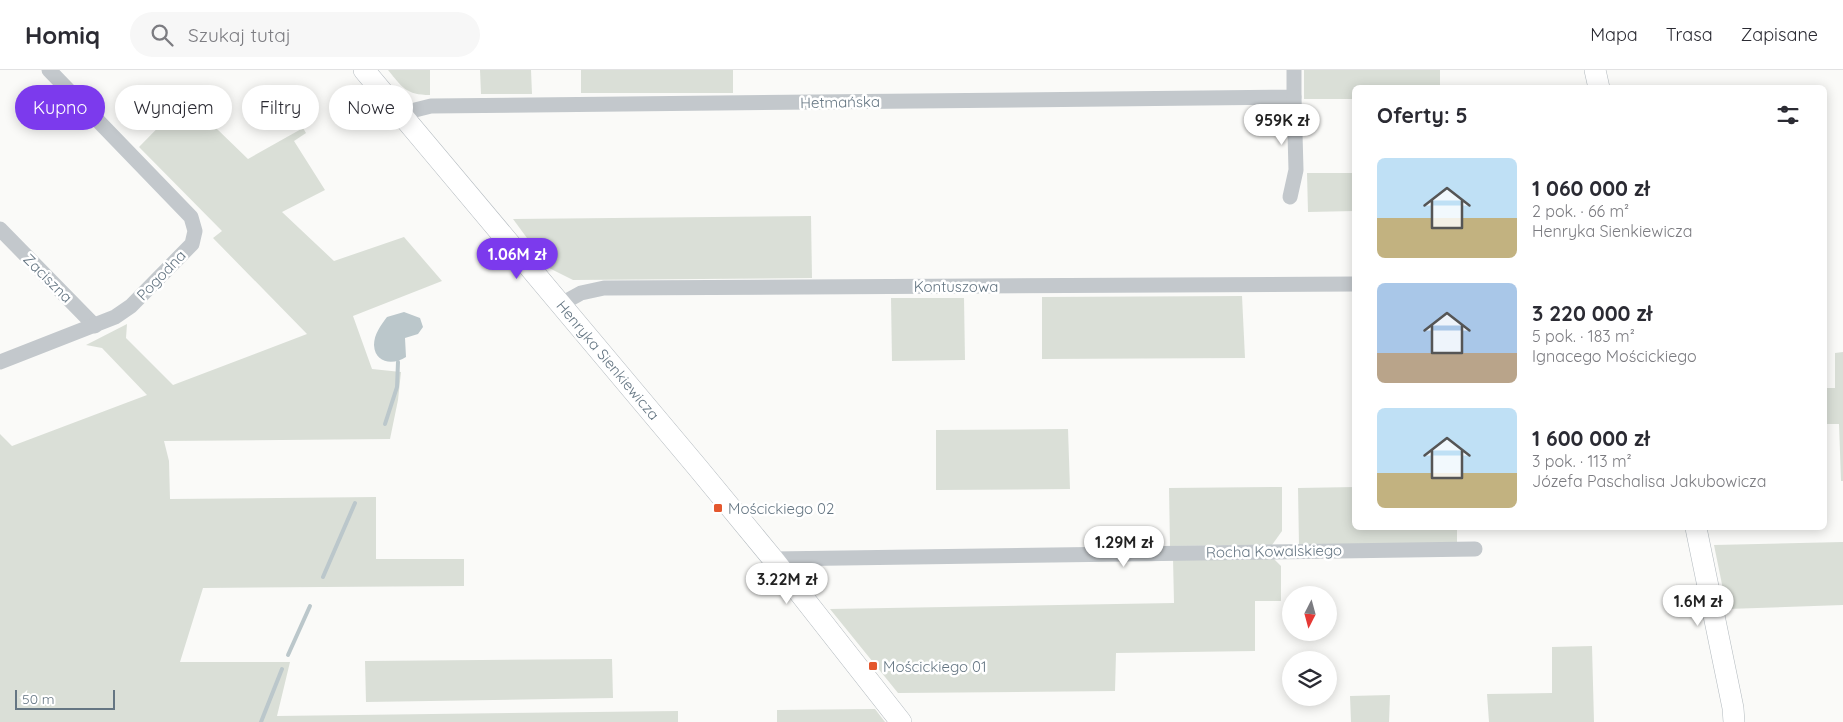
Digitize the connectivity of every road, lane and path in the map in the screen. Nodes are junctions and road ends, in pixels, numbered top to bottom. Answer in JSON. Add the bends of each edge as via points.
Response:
{"nodes":[{"id":1,"x":49,"y":70,"type":"edge"},
{"id":2,"x":364,"y":70,"type":"edge"},
{"id":3,"x":1294,"y":70,"type":"edge"},
{"id":4,"x":1595,"y":70,"type":"edge"},
{"id":5,"x":376,"y":85,"type":"edge"},
{"id":6,"x":1598,"y":85,"type":"edge"},
{"id":7,"x":1294,"y":97,"type":"junction"},
{"id":8,"x":413,"y":111,"type":"edge"},
{"id":9,"x":413,"y":129,"type":"edge"},
{"id":10,"x":1290,"y":197,"type":"dead end"},
{"id":11,"x":0,"y":230,"type":"edge"},
{"id":12,"x":1352,"y":284,"type":"edge"},
{"id":13,"x":561,"y":304,"type":"junction"},
{"id":14,"x":95,"y":326,"type":"junction"},
{"id":15,"x":0,"y":362,"type":"edge"},
{"id":16,"x":1696,"y":530,"type":"edge"},
{"id":17,"x":1475,"y":549,"type":"dead end"},
{"id":18,"x":774,"y":559,"type":"junction"},
{"id":19,"x":901,"y":722,"type":"edge"},
{"id":20,"x":1734,"y":722,"type":"edge"}],
"edges":[{"from":1,"to":14,"type":"street","name":"Pogodna","via":[[194,223],[192,244],[131,306]]},
{"from":2,"to":5,"type":"street","name":"Henryka Sienkiewicza"},
{"from":3,"to":7,"type":"street"},
{"from":4,"to":6,"type":"street"},
{"from":7,"to":8,"type":"street","name":"Hetmańska","via":[[431,106]]},
{"from":7,"to":10,"type":"street","via":[[1296,170]]},
{"from":9,"to":13,"type":"street","name":"Henryka Sienkiewicza"},
{"from":11,"to":14,"type":"street","name":"Zaciszna"},
{"from":12,"to":13,"type":"street","name":"Kontuszowa","via":[[604,288],[581,292]]},
{"from":13,"to":18,"type":"street","name":"Henryka Sienkiewicza"},
{"from":14,"to":15,"type":"street","name":"Pogodna"},
{"from":16,"to":20,"type":"street","via":[[1734,708]]},
{"from":17,"to":18,"type":"street","name":"Rocha Kowalskiego"},
{"from":18,"to":19,"type":"street","name":"Henryka Sienkiewicza"}]}
